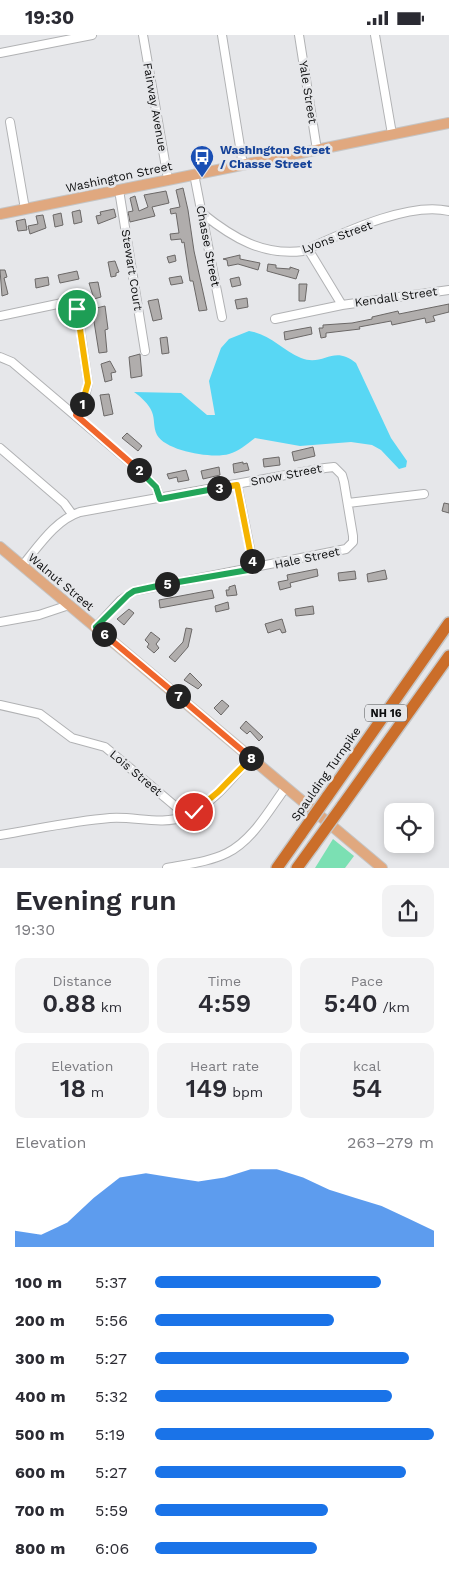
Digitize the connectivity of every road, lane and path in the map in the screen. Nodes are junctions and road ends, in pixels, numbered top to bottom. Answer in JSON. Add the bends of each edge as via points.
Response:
{"nodes":[{"id":1,"x":92,"y":35,"type":"edge"},
{"id":2,"x":143,"y":35,"type":"edge"},
{"id":3,"x":222,"y":35,"type":"edge"},
{"id":4,"x":299,"y":35,"type":"edge"},
{"id":5,"x":375,"y":35,"type":"edge"},
{"id":6,"x":0,"y":53,"type":"edge"},
{"id":7,"x":10,"y":122,"type":"dead end"},
{"id":8,"x":449,"y":123,"type":"edge"},
{"id":9,"x":392,"y":134,"type":"junction"},
{"id":10,"x":317,"y":150,"type":"junction"},
{"id":11,"x":243,"y":165,"type":"junction"},
{"id":12,"x":194,"y":174,"type":"junction"},
{"id":13,"x":168,"y":179,"type":"junction"},
{"id":14,"x":119,"y":190,"type":"junction"},
{"id":15,"x":25,"y":209,"type":"junction"},
{"id":16,"x":449,"y":211,"type":"edge"},
{"id":17,"x":0,"y":214,"type":"edge"},
{"id":18,"x":203,"y":214,"type":"junction"},
{"id":19,"x":308,"y":249,"type":"junction"},
{"id":20,"x":449,"y":290,"type":"edge"},
{"id":21,"x":342,"y":305,"type":"junction"},
{"id":22,"x":0,"y":316,"type":"edge"},
{"id":23,"x":222,"y":317,"type":"dead end"},
{"id":24,"x":275,"y":319,"type":"dead end"},
{"id":25,"x":144,"y":351,"type":"dead end"},
{"id":26,"x":0,"y":357,"type":"edge"},
{"id":27,"x":76,"y":415,"type":"junction"},
{"id":28,"x":0,"y":448,"type":"edge"},
{"id":29,"x":237,"y":485,"type":"junction"},
{"id":30,"x":424,"y":494,"type":"dead end"},
{"id":31,"x":160,"y":499,"type":"junction"},
{"id":32,"x":348,"y":503,"type":"junction"},
{"id":33,"x":72,"y":514,"type":"junction"},
{"id":34,"x":0,"y":547,"type":"edge"},
{"id":35,"x":22,"y":566,"type":"junction"},
{"id":36,"x":254,"y":569,"type":"junction"},
{"id":37,"x":69,"y":605,"type":"junction"},
{"id":38,"x":0,"y":622,"type":"edge"},
{"id":39,"x":447,"y":624,"type":"edge"},
{"id":40,"x":96,"y":627,"type":"junction"},
{"id":41,"x":449,"y":656,"type":"edge"},
{"id":42,"x":0,"y":705,"type":"edge"},
{"id":43,"x":251,"y":757,"type":"junction"},
{"id":44,"x":286,"y":787,"type":"junction"},
{"id":45,"x":187,"y":816,"type":"junction"},
{"id":46,"x":0,"y":835,"type":"edge"},
{"id":47,"x":167,"y":868,"type":"edge"},
{"id":48,"x":277,"y":868,"type":"edge"},
{"id":49,"x":296,"y":868,"type":"edge"},
{"id":50,"x":382,"y":868,"type":"edge"}],
"edges":[{"from":1,"to":6,"type":"street"},
{"from":2,"to":13,"type":"street","name":"Fairway Avenue"},
{"from":3,"to":11,"type":"street"},
{"from":4,"to":10,"type":"street","name":"Yale Street"},
{"from":5,"to":9,"type":"street"},
{"from":7,"to":15,"type":"street"},
{"from":8,"to":9,"type":"main road","name":"Washington Street"},
{"from":9,"to":10,"type":"main road","name":"Washington Street"},
{"from":10,"to":11,"type":"main road","name":"Washington Street"},
{"from":11,"to":12,"type":"main road","name":"Washington Street"},
{"from":12,"to":13,"type":"main road","name":"Washington Street"},
{"from":12,"to":18,"type":"street","name":"Chasse Street"},
{"from":13,"to":14,"type":"main road","name":"Washington Street"},
{"from":14,"to":15,"type":"main road","name":"Washington Street"},
{"from":14,"to":25,"type":"street","name":"Stewart Court"},
{"from":15,"to":17,"type":"main road","name":"Washington Street"},
{"from":16,"to":19,"type":"street","name":"Lyons Street","via":[[424,208],[402,213]]},
{"from":18,"to":19,"type":"street","name":"Lyons Street","via":[[228,233],[257,247],[287,252]]},
{"from":18,"to":23,"type":"street","name":"Chasse Street"},
{"from":19,"to":21,"type":"street","name":"Kendall Street"},
{"from":20,"to":21,"type":"street","name":"Kendall Street"},
{"from":21,"to":24,"type":"street","name":"Kendall Street"},
{"from":22,"to":27,"type":"street","via":[[67,302],[73,304],[79,320],[88,383],[84,401]]},
{"from":26,"to":27,"type":"street","via":[[12,362]]},
{"from":27,"to":31,"type":"street","via":[[150,480]]},
{"from":28,"to":33,"type":"street","via":[[64,503]]},
{"from":29,"to":31,"type":"street","name":"Snow Street"},
{"from":29,"to":32,"type":"street","name":"Snow Street","via":[[334,467],[342,475]]},
{"from":29,"to":36,"type":"street"},
{"from":30,"to":32,"type":"street"},
{"from":31,"to":33,"type":"street","name":"Snow Street"},
{"from":32,"to":36,"type":"street","name":"Hale Street","via":[[353,542],[340,551]]},
{"from":33,"to":35,"type":"street","via":[[56,527]]},
{"from":34,"to":35,"type":"main road","name":"Walnut Street"},
{"from":35,"to":37,"type":"main road","name":"Walnut Street"},
{"from":36,"to":40,"type":"street","name":"Hale Street","via":[[134,591]]},
{"from":37,"to":38,"type":"street","via":[[39,615]]},
{"from":37,"to":40,"type":"main road","name":"Walnut Street"},
{"from":39,"to":48,"type":"highway","name":"Spaulding Turnpike","number":"NH 16","bridge":true},
{"from":40,"to":43,"type":"main road","name":"Walnut Street"},
{"from":41,"to":49,"type":"highway","number":"NH 16","bridge":true},
{"from":42,"to":45,"type":"street","name":"Lois Street","via":[[40,714],[72,738],[105,747]]},
{"from":43,"to":44,"type":"main road","name":"Walnut Street"},
{"from":43,"to":45,"type":"street","via":[[208,802]]},
{"from":44,"to":47,"type":"street","via":[[250,835],[233,850],[211,859]]},
{"from":44,"to":50,"type":"main road","name":"Walnut Street"},
{"from":45,"to":46,"type":"street","via":[[165,821],[89,820]]}]}
